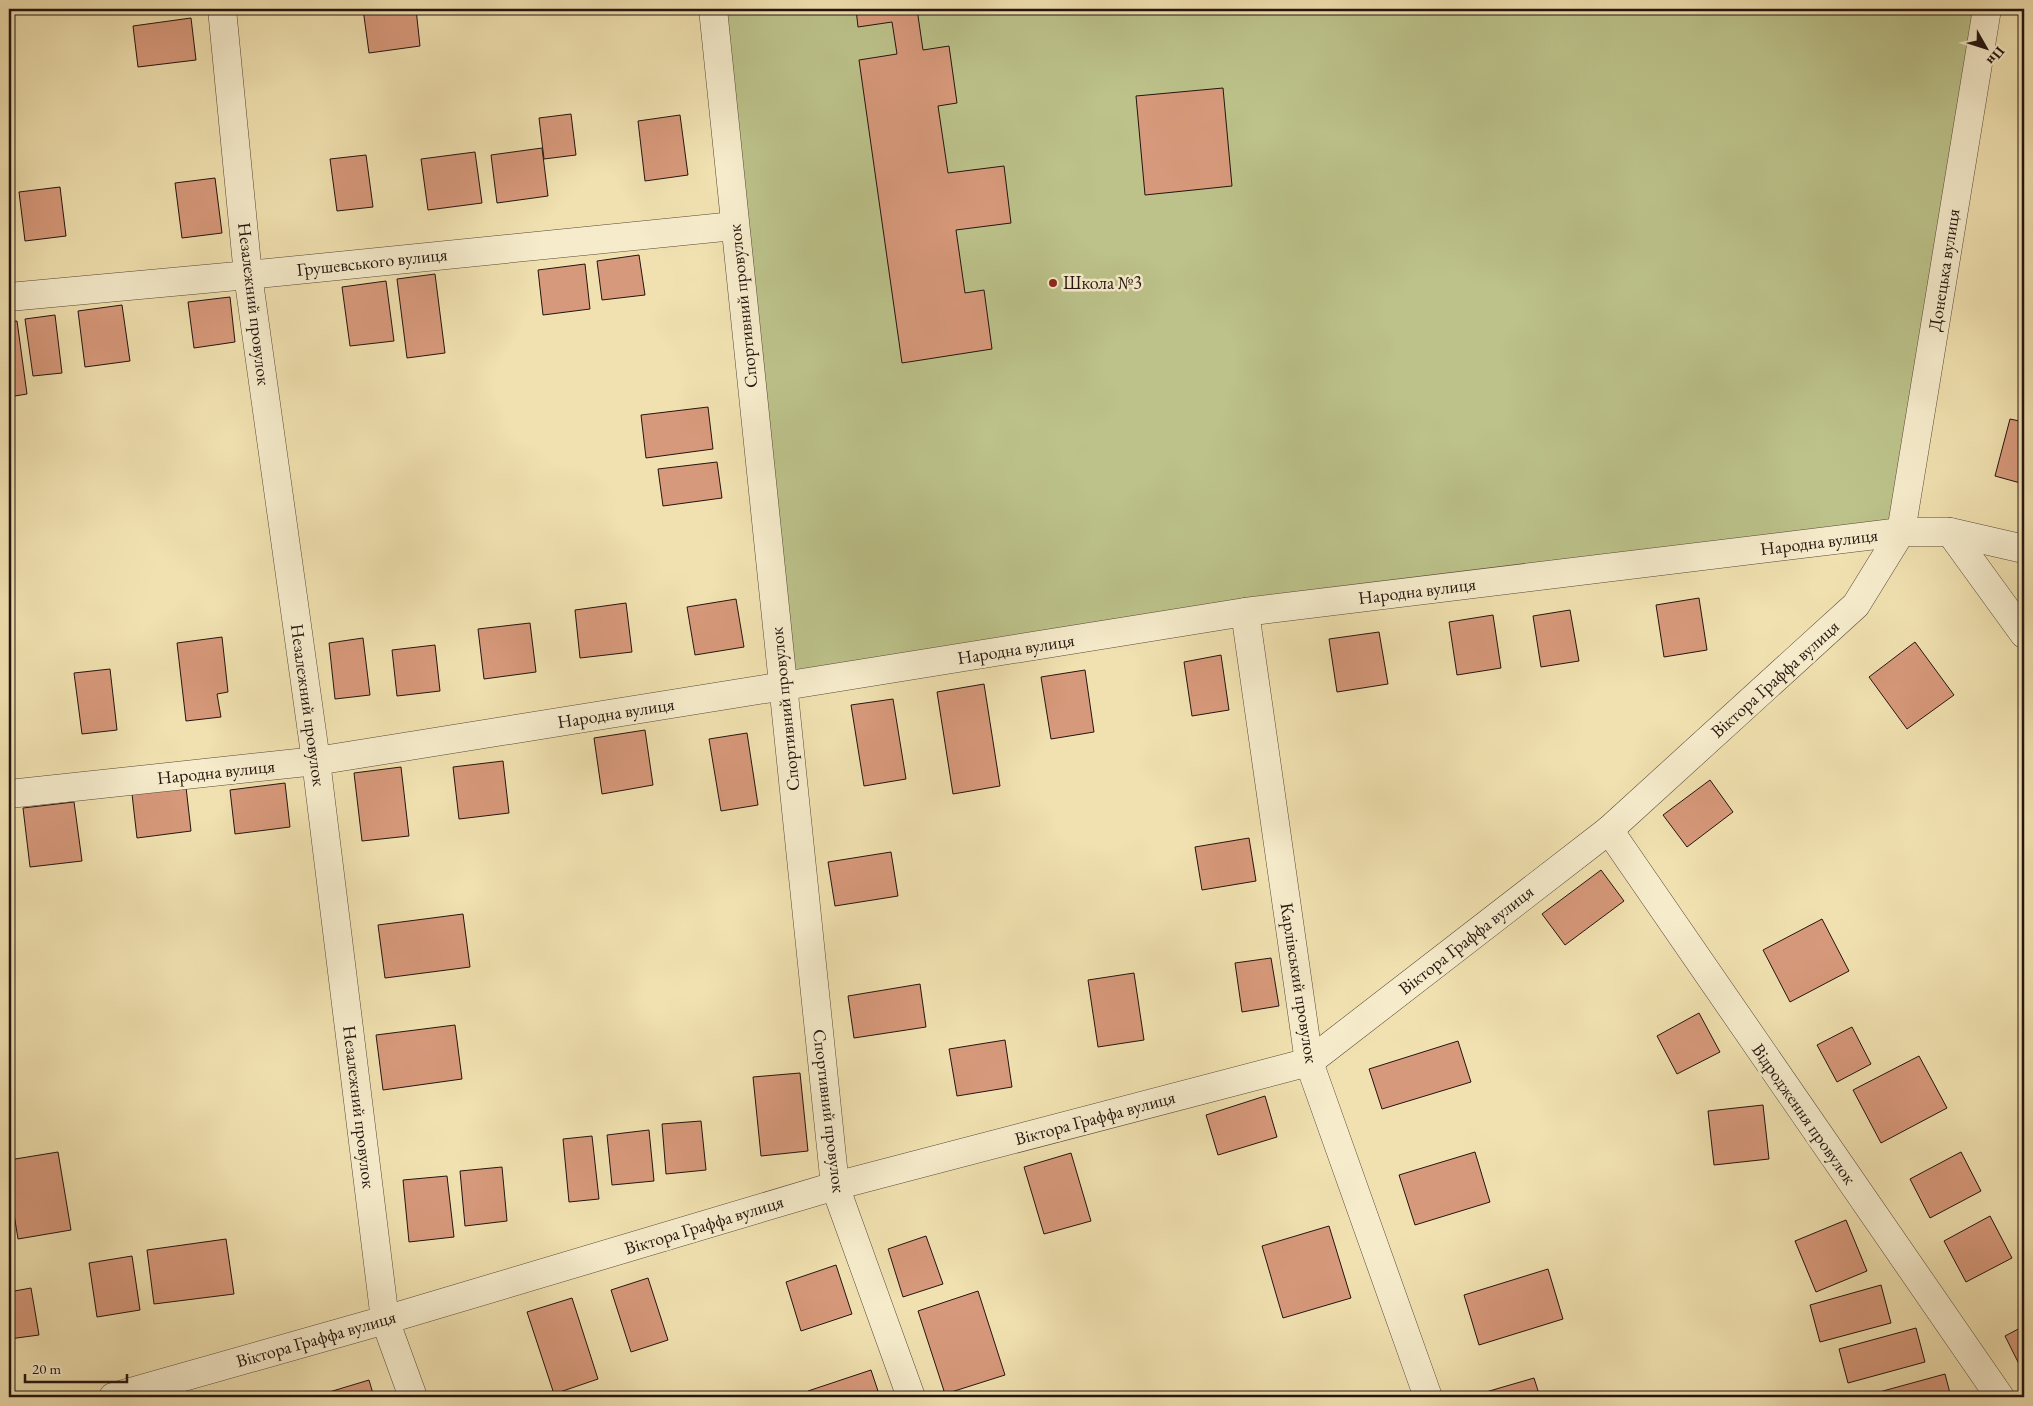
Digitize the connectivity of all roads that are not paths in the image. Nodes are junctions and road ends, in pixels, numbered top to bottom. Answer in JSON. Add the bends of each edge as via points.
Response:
{"nodes":[{"id":1,"x":222,"y":9,"type":"edge"},
{"id":2,"x":713,"y":9,"type":"edge"},
{"id":3,"x":1987,"y":9,"type":"edge"},
{"id":4,"x":734,"y":226,"type":"junction"},
{"id":5,"x":248,"y":275,"type":"junction"},
{"id":6,"x":9,"y":297,"type":"edge"},
{"id":7,"x":1901,"y":532,"type":"junction"},
{"id":8,"x":1950,"y":532,"type":"junction"},
{"id":9,"x":2024,"y":550,"type":"edge"},
{"id":10,"x":1244,"y":612,"type":"junction"},
{"id":11,"x":2024,"y":634,"type":"edge"},
{"id":12,"x":782,"y":687,"type":"junction"},
{"id":13,"x":316,"y":761,"type":"junction"},
{"id":14,"x":9,"y":794,"type":"edge"},
{"id":15,"x":1609,"y":830,"type":"junction"},
{"id":16,"x":1309,"y":1062,"type":"junction"},
{"id":17,"x":835,"y":1186,"type":"junction"},
{"id":18,"x":385,"y":1320,"type":"junction"},
{"id":19,"x":113,"y":1397,"type":"edge"},
{"id":20,"x":413,"y":1397,"type":"edge"},
{"id":21,"x":911,"y":1397,"type":"edge"},
{"id":22,"x":1428,"y":1397,"type":"edge"},
{"id":23,"x":2000,"y":1397,"type":"edge"}],
"edges":[{"from":1,"to":5,"type":"street","name":"Незалежний провулок"},
{"from":2,"to":4,"type":"street","name":"Спортивний провулок"},
{"from":3,"to":7,"type":"street","name":"Донецька вулиця"},
{"from":4,"to":5,"type":"street","name":"Грушевського вулиця"},
{"from":4,"to":12,"type":"street","name":"Спортивний провулок"},
{"from":5,"to":6,"type":"street","name":"Грушевського вулиця"},
{"from":5,"to":13,"type":"street","name":"Незалежний провулок"},
{"from":7,"to":8,"type":"street","name":"Народна вулиця"},
{"from":7,"to":10,"type":"street","name":"Народна вулиця"},
{"from":7,"to":15,"type":"street","name":"Віктора Граффа вулиця","via":[[1856,605]]},
{"from":8,"to":9,"type":"street","name":"Народна вулиця"},
{"from":8,"to":11,"type":"street"},
{"from":10,"to":12,"type":"street","name":"Народна вулиця"},
{"from":10,"to":16,"type":"street","name":"Карлівський провулок"},
{"from":12,"to":13,"type":"street","name":"Народна вулиця"},
{"from":12,"to":17,"type":"street","name":"Спортивний провулок"},
{"from":13,"to":14,"type":"street","name":"Народна вулиця"},
{"from":13,"to":18,"type":"street","name":"Незалежний провулок"},
{"from":15,"to":16,"type":"street","name":"Віктора Граффа вулиця"},
{"from":15,"to":23,"type":"street","name":"Відродження провулок"},
{"from":16,"to":17,"type":"street","name":"Віктора Граффа вулиця"},
{"from":16,"to":22,"type":"street","name":"Карлівський провулок"},
{"from":17,"to":18,"type":"street","name":"Віктора Граффа вулиця"},
{"from":17,"to":21,"type":"street","name":"Спортивний провулок"},
{"from":18,"to":19,"type":"street","name":"Віктора Граффа вулиця"},
{"from":18,"to":20,"type":"street","name":"Незалежний провулок"}]}
